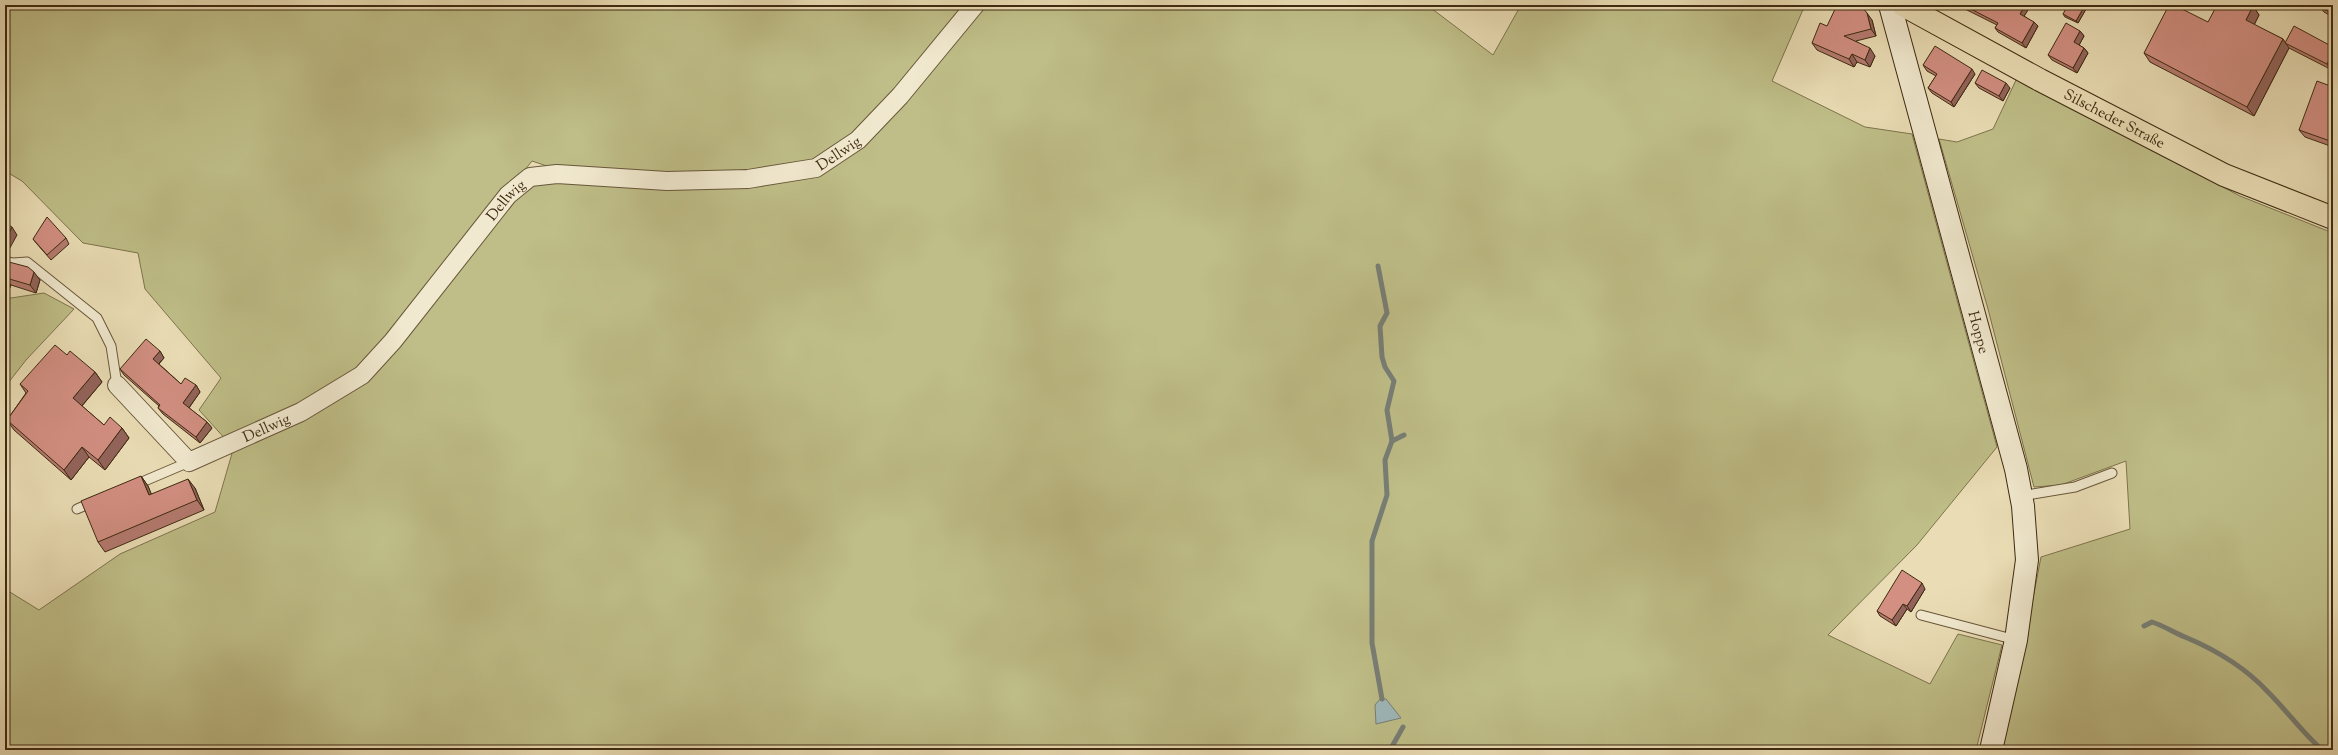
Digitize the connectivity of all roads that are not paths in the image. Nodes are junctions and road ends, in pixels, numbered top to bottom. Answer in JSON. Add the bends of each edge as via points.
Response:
{"nodes":[{"id":1,"x":975,"y":5,"type":"edge"},
{"id":2,"x":1890,"y":5,"type":"edge"},
{"id":3,"x":1903,"y":5,"type":"edge"},
{"id":4,"x":2333,"y":218,"type":"edge"},
{"id":5,"x":5,"y":261,"type":"edge"},
{"id":6,"x":117,"y":385,"type":"joint"},
{"id":7,"x":189,"y":462,"type":"junction"},
{"id":8,"x":2112,"y":473,"type":"dead end"},
{"id":9,"x":126,"y":489,"type":"edge"},
{"id":10,"x":2021,"y":496,"type":"junction"},
{"id":11,"x":105,"y":498,"type":"edge"},
{"id":12,"x":77,"y":509,"type":"dead end"},
{"id":13,"x":1921,"y":615,"type":"dead end"},
{"id":14,"x":2016,"y":640,"type":"junction"},
{"id":15,"x":1991,"y":750,"type":"edge"}],
"edges":[{"from":1,"to":7,"type":"street","name":"Dellwig","via":[[900,96],[858,140],[816,168],[748,179],[667,181],[557,174],[530,177],[508,195],[393,341],[362,375],[301,412]]},
{"from":2,"to":10,"type":"main road","name":"Hoppe","via":[[2016,469]]},
{"from":3,"to":4,"type":"main road","name":"Silscheder Straße","via":[[2040,80],[2224,175]]},
{"from":5,"to":6,"type":"lane","via":[[13,264],[27,262],[97,318],[111,346]]},
{"from":6,"to":7,"type":"street"},
{"from":7,"to":9,"type":"lane"},
{"from":8,"to":10,"type":"lane","via":[[2075,487]]},
{"from":10,"to":14,"type":"main road","name":"Hoppe","via":[[2026,560]]},
{"from":11,"to":12,"type":"lane"},
{"from":13,"to":14,"type":"lane"},
{"from":14,"to":15,"type":"main road","name":"Hoppe"}]}
